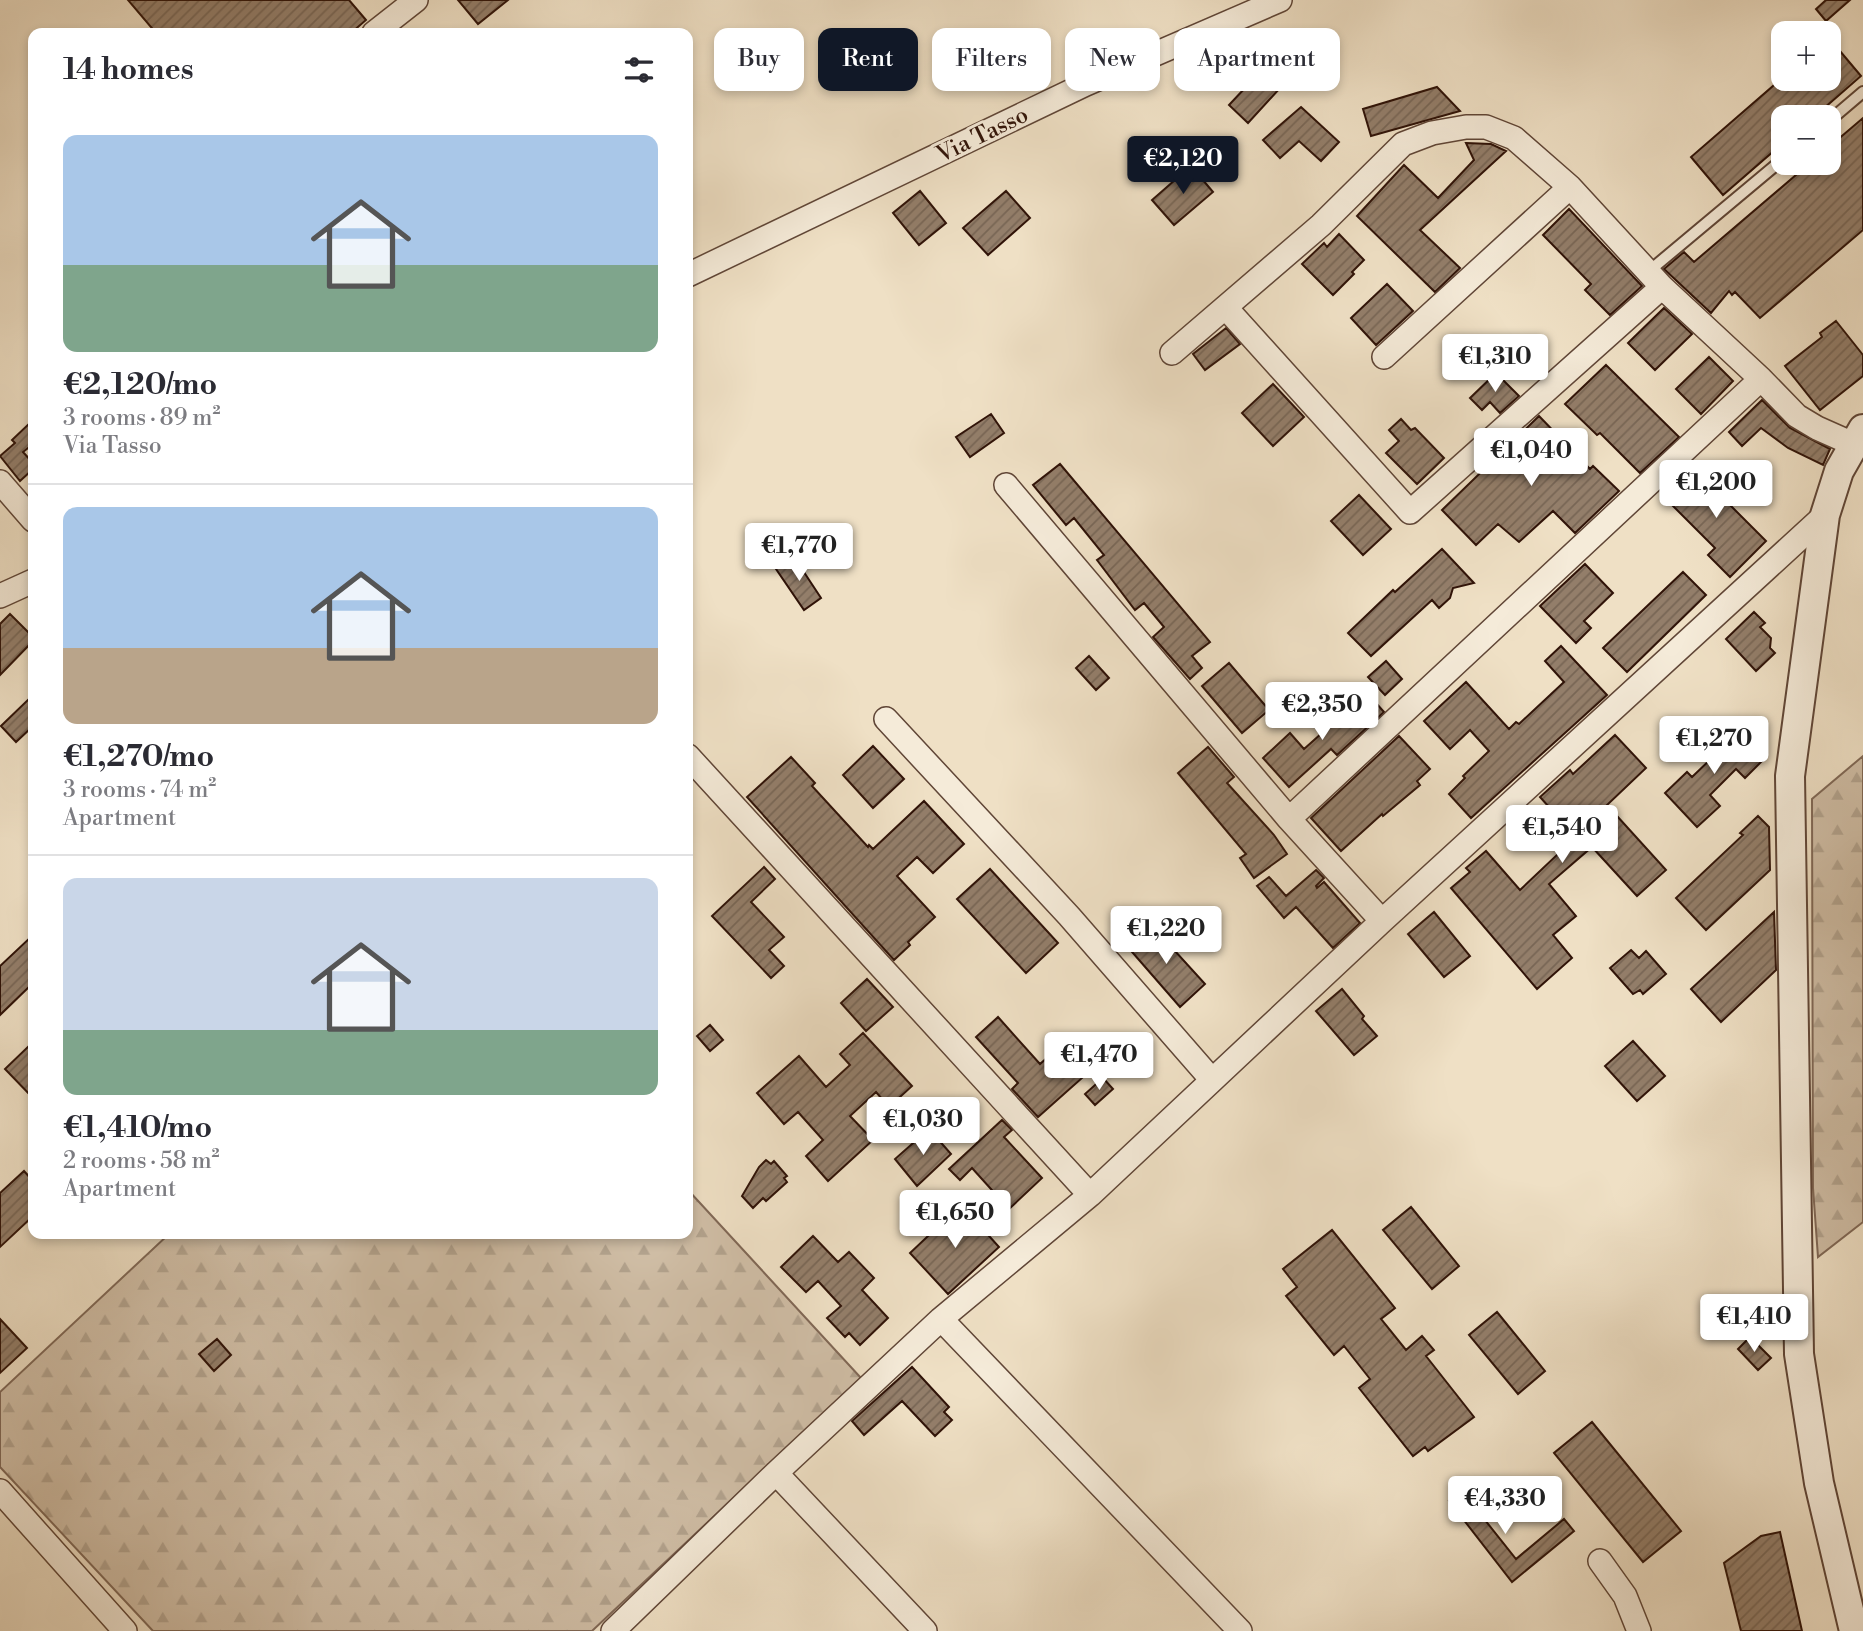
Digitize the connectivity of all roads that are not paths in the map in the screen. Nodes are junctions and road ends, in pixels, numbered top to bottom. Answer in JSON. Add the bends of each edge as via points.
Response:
{"nodes":[{"id":1,"x":416,"y":0,"type":"edge"},
{"id":2,"x":1280,"y":0,"type":"edge"},
{"id":3,"x":380,"y":28,"type":"edge"},
{"id":4,"x":1863,"y":92,"type":"edge"},
{"id":5,"x":1841,"y":111,"type":"edge"},
{"id":6,"x":1771,"y":170,"type":"edge"},
{"id":7,"x":1570,"y":187,"type":"junction"},
{"id":8,"x":693,"y":273,"type":"edge"},
{"id":9,"x":1655,"y":279,"type":"junction"},
{"id":10,"x":1226,"y":308,"type":"junction"},
{"id":11,"x":1172,"y":353,"type":"dead end"},
{"id":12,"x":1384,"y":357,"type":"dead end"},
{"id":13,"x":1761,"y":379,"type":"junction"},
{"id":14,"x":1858,"y":437,"type":"edge"},
{"id":15,"x":0,"y":482,"type":"edge"},
{"id":16,"x":1006,"y":485,"type":"dead end"},
{"id":17,"x":28,"y":514,"type":"edge"},
{"id":18,"x":1825,"y":515,"type":"junction"},
{"id":19,"x":28,"y":583,"type":"edge"},
{"id":20,"x":0,"y":596,"type":"edge"},
{"id":21,"x":886,"y":719,"type":"dead end"},
{"id":22,"x":693,"y":762,"type":"edge"},
{"id":23,"x":1289,"y":819,"type":"junction"},
{"id":24,"x":1382,"y":921,"type":"junction"},
{"id":25,"x":1212,"y":1080,"type":"junction"},
{"id":26,"x":1090,"y":1195,"type":"junction"},
{"id":27,"x":941,"y":1319,"type":"junction"},
{"id":28,"x":776,"y":1473,"type":"junction"},
{"id":29,"x":0,"y":1491,"type":"edge"},
{"id":30,"x":1600,"y":1561,"type":"dead end"},
{"id":31,"x":1852,"y":1630,"type":"edge"},
{"id":32,"x":125,"y":1631,"type":"edge"},
{"id":33,"x":613,"y":1631,"type":"edge"},
{"id":34,"x":925,"y":1631,"type":"edge"},
{"id":35,"x":1240,"y":1631,"type":"edge"},
{"id":36,"x":1639,"y":1631,"type":"edge"}],
"edges":[{"from":1,"to":3,"type":"street"},
{"from":2,"to":8,"type":"street","name":"Via Tasso","via":[[1086,84]]},
{"from":4,"to":5,"type":"lane"},
{"from":6,"to":9,"type":"lane"},
{"from":7,"to":9,"type":"street"},
{"from":7,"to":10,"type":"street","via":[[1514,138],[1486,127],[1432,133],[1403,144],[1321,225]]},
{"from":7,"to":12,"type":"street"},
{"from":9,"to":10,"type":"street","via":[[1410,512]]},
{"from":9,"to":13,"type":"street"},
{"from":10,"to":11,"type":"street"},
{"from":13,"to":14,"type":"street","via":[[1797,416],[1817,428]]},
{"from":13,"to":23,"type":"street"},
{"from":14,"to":18,"type":"street","via":[[1839,471]]},
{"from":15,"to":17,"type":"street"},
{"from":16,"to":23,"type":"street"},
{"from":18,"to":24,"type":"street"},
{"from":18,"to":31,"type":"street","via":[[1790,776],[1799,1354],[1819,1483]]},
{"from":19,"to":20,"type":"street"},
{"from":21,"to":25,"type":"street","via":[[1069,916]]},
{"from":22,"to":26,"type":"street"},
{"from":23,"to":24,"type":"street"},
{"from":24,"to":25,"type":"street"},
{"from":25,"to":26,"type":"street"},
{"from":26,"to":27,"type":"street"},
{"from":27,"to":28,"type":"street"},
{"from":27,"to":35,"type":"street"},
{"from":28,"to":33,"type":"street"},
{"from":28,"to":34,"type":"street"},
{"from":29,"to":32,"type":"street"},
{"from":30,"to":36,"type":"street","via":[[1625,1596]]}]}
